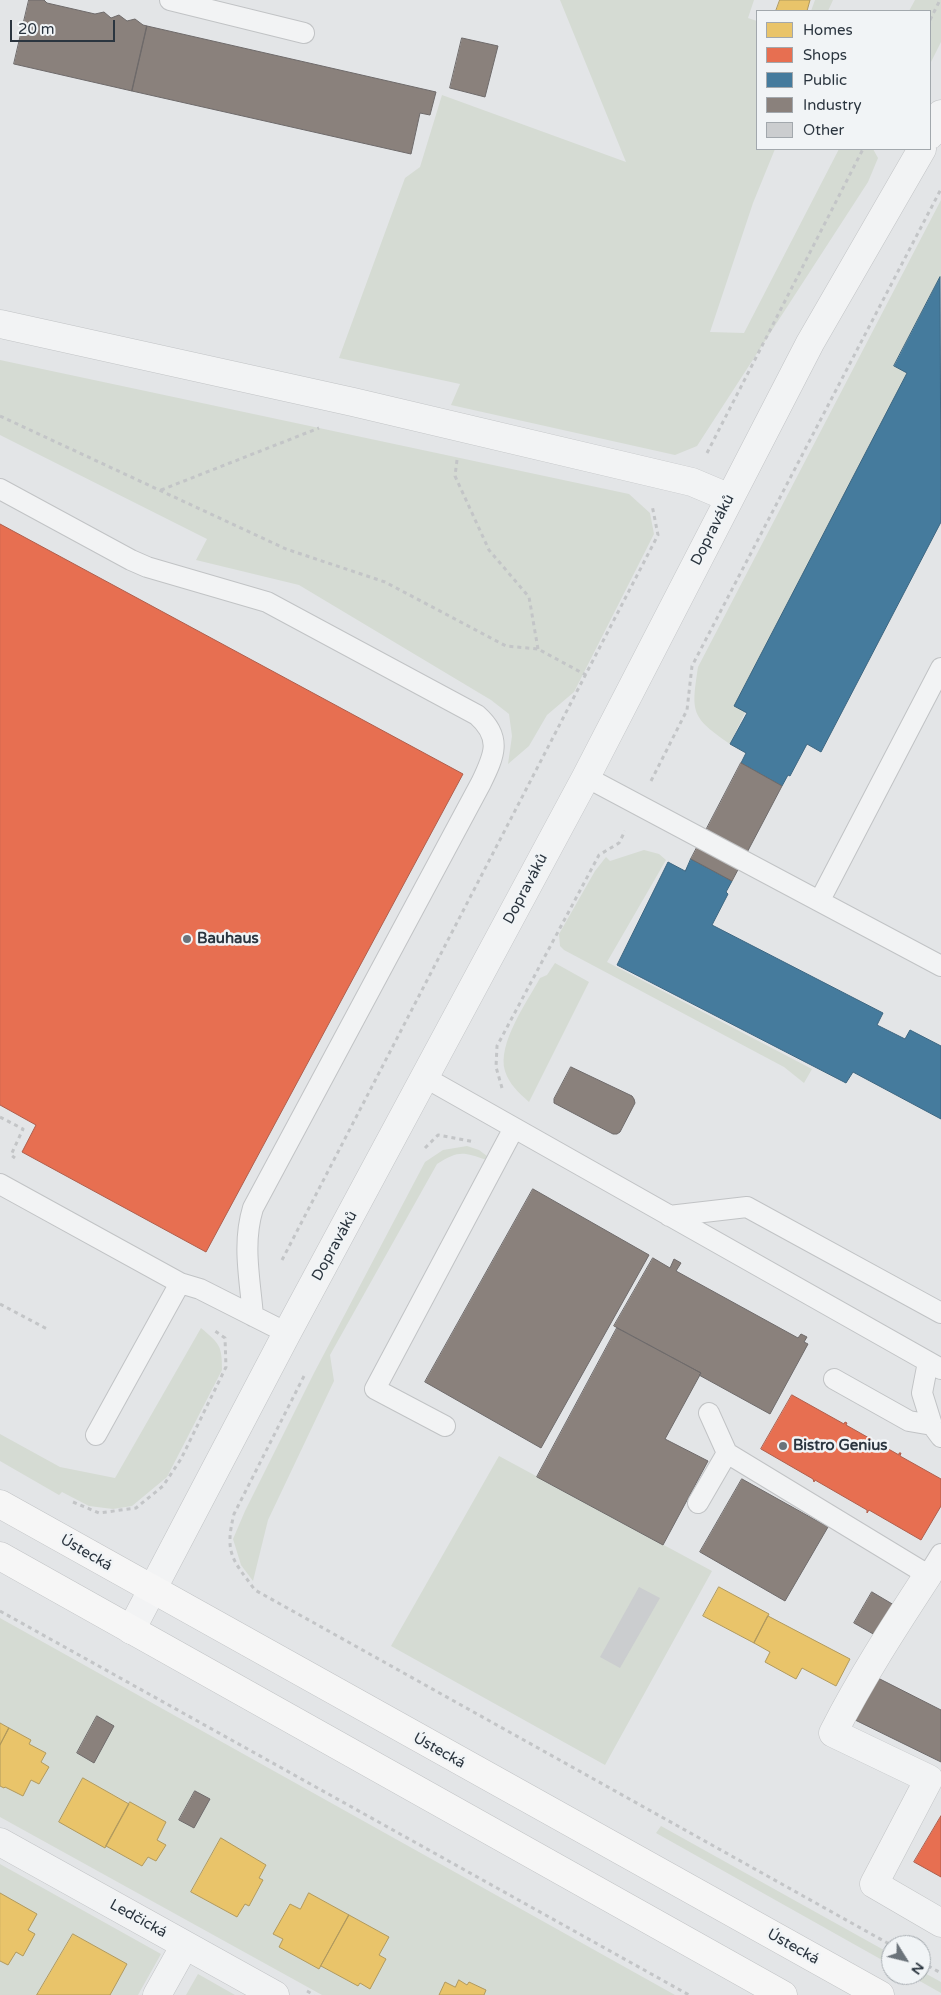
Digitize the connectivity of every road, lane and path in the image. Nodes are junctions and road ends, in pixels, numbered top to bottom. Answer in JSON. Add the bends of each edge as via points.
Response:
{"nodes":[{"id":1,"x":170,"y":0,"type":"edge"},
{"id":2,"x":940,"y":0,"type":"edge"},
{"id":3,"x":931,"y":18,"type":"edge"},
{"id":4,"x":304,"y":33,"type":"dead end"},
{"id":5,"x":941,"y":114,"type":"edge"},
{"id":6,"x":931,"y":133,"type":"edge"},
{"id":7,"x":862,"y":150,"type":"edge"},
{"id":8,"x":921,"y":150,"type":"edge"},
{"id":9,"x":941,"y":188,"type":"edge"},
{"id":10,"x":0,"y":324,"type":"edge"},
{"id":11,"x":0,"y":416,"type":"edge"},
{"id":12,"x":457,"y":458,"type":"dead end"},
{"id":13,"x":692,"y":482,"type":"junction"},
{"id":14,"x":0,"y":489,"type":"edge"},
{"id":15,"x":730,"y":498,"type":"junction"},
{"id":16,"x":538,"y":649,"type":"junction"},
{"id":17,"x":941,"y":668,"type":"edge"},
{"id":18,"x":586,"y":675,"type":"dead end"},
{"id":19,"x":586,"y":777,"type":"junction"},
{"id":20,"x":639,"y":804,"type":"junction"},
{"id":21,"x":820,"y":900,"type":"junction"},
{"id":22,"x":941,"y":966,"type":"edge"},
{"id":23,"x":426,"y":1078,"type":"junction"},
{"id":24,"x":503,"y":1090,"type":"dead end"},
{"id":25,"x":514,"y":1128,"type":"junction"},
{"id":26,"x":420,"y":1152,"type":"dead end"},
{"id":27,"x":501,"y":1154,"type":"junction"},
{"id":28,"x":0,"y":1184,"type":"edge"},
{"id":29,"x":669,"y":1216,"type":"junction"},
{"id":30,"x":180,"y":1283,"type":"junction"},
{"id":31,"x":0,"y":1304,"type":"edge"},
{"id":32,"x":941,"y":1313,"type":"edge"},
{"id":33,"x":253,"y":1316,"type":"junction"},
{"id":34,"x":49,"y":1330,"type":"dead end"},
{"id":35,"x":287,"y":1333,"type":"junction"},
{"id":36,"x":935,"y":1366,"type":"edge"},
{"id":37,"x":306,"y":1371,"type":"dead end"},
{"id":38,"x":834,"y":1379,"type":"dead end"},
{"id":39,"x":709,"y":1413,"type":"dead end"},
{"id":40,"x":445,"y":1426,"type":"dead end"},
{"id":41,"x":937,"y":1431,"type":"edge"},
{"id":42,"x":96,"y":1435,"type":"dead end"},
{"id":43,"x":727,"y":1454,"type":"junction"},
{"id":44,"x":698,"y":1503,"type":"dead end"},
{"id":45,"x":0,"y":1504,"type":"edge"},
{"id":46,"x":0,"y":1556,"type":"edge"},
{"id":47,"x":934,"y":1565,"type":"edge"},
{"id":48,"x":152,"y":1590,"type":"junction"},
{"id":49,"x":0,"y":1611,"type":"edge"},
{"id":50,"x":131,"y":1630,"type":"junction"},
{"id":51,"x":935,"y":1782,"type":"edge"},
{"id":52,"x":0,"y":1842,"type":"edge"},
{"id":53,"x":941,"y":1923,"type":"edge"},
{"id":54,"x":881,"y":1939,"type":"edge"},
{"id":55,"x":185,"y":1945,"type":"junction"},
{"id":56,"x":157,"y":1995,"type":"edge"},
{"id":57,"x":276,"y":1995,"type":"edge"},
{"id":58,"x":689,"y":1995,"type":"edge"},
{"id":59,"x":783,"y":1995,"type":"edge"},
{"id":60,"x":880,"y":1995,"type":"edge"}],
"edges":[{"from":1,"to":4,"type":"lane"},
{"from":2,"to":3,"type":"path"},
{"from":5,"to":6,"type":"street"},
{"from":7,"to":13,"type":"path"},
{"from":8,"to":15,"type":"street","name":"Dopraváků","via":[[810,343]]},
{"from":9,"to":20,"type":"path","via":[[692,666],[687,710]]},
{"from":10,"to":13,"type":"street","via":[[353,402]]},
{"from":11,"to":16,"type":"path","via":[[286,548],[385,582],[506,646]]},
{"from":12,"to":16,"type":"path","via":[[455,476],[489,550],[529,598]]},
{"from":13,"to":15,"type":"street"},
{"from":14,"to":33,"type":"lane","via":[[147,567],[267,602],[477,715],[493,735],[490,765],[481,783],[254,1208],[246,1241]]},
{"from":15,"to":19,"type":"street","name":"Dopraváků"},
{"from":16,"to":18,"type":"path"},
{"from":17,"to":21,"type":"lane"},
{"from":19,"to":20,"type":"lane"},
{"from":19,"to":23,"type":"street","name":"Dopraváků"},
{"from":20,"to":21,"type":"lane"},
{"from":20,"to":24,"type":"path","via":[[619,843],[599,855],[497,1046],[496,1067]]},
{"from":21,"to":22,"type":"lane"},
{"from":23,"to":25,"type":"lane"},
{"from":23,"to":35,"type":"street","name":"Dopraváků"},
{"from":25,"to":27,"type":"lane"},
{"from":25,"to":29,"type":"lane"},
{"from":26,"to":27,"type":"path","via":[[438,1135],[472,1140]]},
{"from":27,"to":40,"type":"lane","via":[[375,1389]]},
{"from":28,"to":30,"type":"lane"},
{"from":29,"to":32,"type":"lane","via":[[747,1207]]},
{"from":29,"to":36,"type":"lane"},
{"from":30,"to":33,"type":"lane","via":[[200,1289]]},
{"from":30,"to":42,"type":"lane"},
{"from":31,"to":34,"type":"path"},
{"from":33,"to":35,"type":"lane"},
{"from":35,"to":48,"type":"street","name":"Dopraváků"},
{"from":36,"to":41,"type":"lane","via":[[922,1393]]},
{"from":37,"to":54,"type":"path","via":[[234,1514],[229,1534],[232,1558],[255,1590]]},
{"from":38,"to":41,"type":"lane","via":[[908,1421]]},
{"from":39,"to":43,"type":"lane"},
{"from":43,"to":44,"type":"lane"},
{"from":43,"to":47,"type":"lane"},
{"from":45,"to":48,"type":"main road","name":"Ústecká"},
{"from":46,"to":50,"type":"main road"},
{"from":47,"to":51,"type":"street","via":[[890,1632],[833,1733]]},
{"from":48,"to":50,"type":"street","name":"Dopraváků"},
{"from":48,"to":60,"type":"main road","name":"Ústecká"},
{"from":49,"to":58,"type":"path"},
{"from":50,"to":59,"type":"main road"},
{"from":51,"to":53,"type":"street","via":[[874,1884]]},
{"from":52,"to":55,"type":"street","name":"Ledčická"},
{"from":55,"to":56,"type":"street"},
{"from":55,"to":57,"type":"street","name":"Ledčická"}]}
